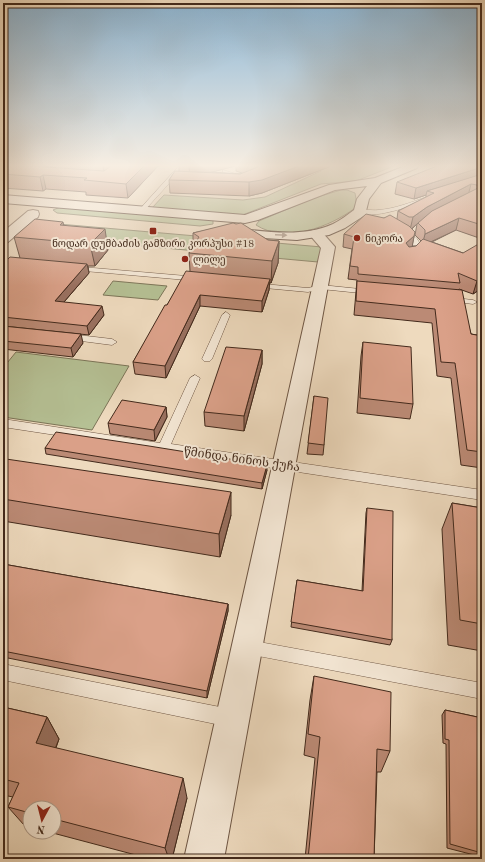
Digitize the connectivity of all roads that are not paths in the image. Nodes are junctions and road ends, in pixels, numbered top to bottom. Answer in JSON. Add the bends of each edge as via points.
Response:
{"nodes":[{"id":1,"x":52,"y":206,"type":"edge"},
{"id":2,"x":89,"y":206,"type":"edge"},
{"id":3,"x":145,"y":206,"type":"edge"},
{"id":4,"x":279,"y":206,"type":"edge"},
{"id":5,"x":362,"y":206,"type":"edge"},
{"id":6,"x":405,"y":206,"type":"edge"},
{"id":7,"x":142,"y":210,"type":"junction"},
{"id":8,"x":3,"y":211,"type":"edge"},
{"id":9,"x":391,"y":211,"type":"junction"},
{"id":10,"x":360,"y":212,"type":"junction"},
{"id":11,"x":33,"y":214,"type":"junction"},
{"id":12,"x":215,"y":216,"type":"junction"},
{"id":13,"x":254,"y":217,"type":"junction"},
{"id":14,"x":78,"y":218,"type":"dead end"},
{"id":15,"x":388,"y":220,"type":"edge"},
{"id":16,"x":393,"y":228,"type":"edge"},
{"id":17,"x":417,"y":230,"type":"edge"},
{"id":18,"x":406,"y":233,"type":"junction"},
{"id":19,"x":263,"y":234,"type":"junction"},
{"id":20,"x":316,"y":234,"type":"junction"},
{"id":21,"x":3,"y":239,"type":"edge"},
{"id":22,"x":409,"y":256,"type":"edge"},
{"id":23,"x":66,"y":267,"type":"edge"},
{"id":24,"x":206,"y":280,"type":"edge"},
{"id":25,"x":246,"y":284,"type":"edge"},
{"id":26,"x":321,"y":287,"type":"junction"},
{"id":27,"x":380,"y":293,"type":"edge"},
{"id":28,"x":442,"y":299,"type":"edge"},
{"id":29,"x":473,"y":302,"type":"dead end"},
{"id":30,"x":226,"y":315,"type":"dead end"},
{"id":31,"x":57,"y":336,"type":"edge"},
{"id":32,"x":112,"y":342,"type":"dead end"},
{"id":33,"x":207,"y":359,"type":"dead end"},
{"id":34,"x":195,"y":378,"type":"dead end"},
{"id":35,"x":3,"y":423,"type":"edge"},
{"id":36,"x":164,"y":447,"type":"junction"},
{"id":37,"x":284,"y":465,"type":"junction"},
{"id":38,"x":482,"y":495,"type":"edge"},
{"id":39,"x":248,"y":647,"type":"junction"},
{"id":40,"x":3,"y":672,"type":"edge"},
{"id":41,"x":482,"y":692,"type":"edge"},
{"id":42,"x":233,"y":719,"type":"junction"},
{"id":43,"x":204,"y":859,"type":"edge"}],
"edges":[{"from":1,"to":11,"type":"street"},
{"from":2,"to":7,"type":"street"},
{"from":3,"to":7,"type":"lane"},
{"from":4,"to":13,"type":"street"},
{"from":5,"to":10,"type":"street"},
{"from":6,"to":9,"type":"lane"},
{"from":7,"to":12,"type":"street"},
{"from":8,"to":11,"type":"street"},
{"from":9,"to":10,"type":"lane","via":[[377,214]]},
{"from":9,"to":15,"type":"lane"},
{"from":10,"to":20,"type":"street","via":[[336,227]]},
{"from":11,"to":14,"type":"street"},
{"from":11,"to":21,"type":"street"},
{"from":12,"to":13,"type":"street"},
{"from":12,"to":19,"type":"street","via":[[220,223],[212,230]]},
{"from":13,"to":19,"type":"street","via":[[251,226]]},
{"from":16,"to":18,"type":"lane"},
{"from":17,"to":18,"type":"lane"},
{"from":18,"to":22,"type":"lane","via":[[416,242],[417,248]]},
{"from":19,"to":20,"type":"street","one_way":true},
{"from":20,"to":26,"type":"street","via":[[328,247]]},
{"from":23,"to":24,"type":"lane"},
{"from":25,"to":26,"type":"lane","via":[[308,290]]},
{"from":26,"to":27,"type":"lane"},
{"from":26,"to":37,"type":"street"},
{"from":28,"to":29,"type":"lane"},
{"from":30,"to":33,"type":"lane"},
{"from":31,"to":32,"type":"lane"},
{"from":34,"to":36,"type":"lane"},
{"from":35,"to":36,"type":"lane","name":"წმინდა ნინოს ქუჩა"},
{"from":36,"to":37,"type":"lane","name":"წმინდა ნინოს ქუჩა"},
{"from":37,"to":38,"type":"lane","name":"წმინდა ნინოს ქუჩა"},
{"from":37,"to":39,"type":"street"},
{"from":39,"to":41,"type":"lane"},
{"from":39,"to":42,"type":"street"},
{"from":40,"to":42,"type":"lane"},
{"from":42,"to":43,"type":"street"}]}
